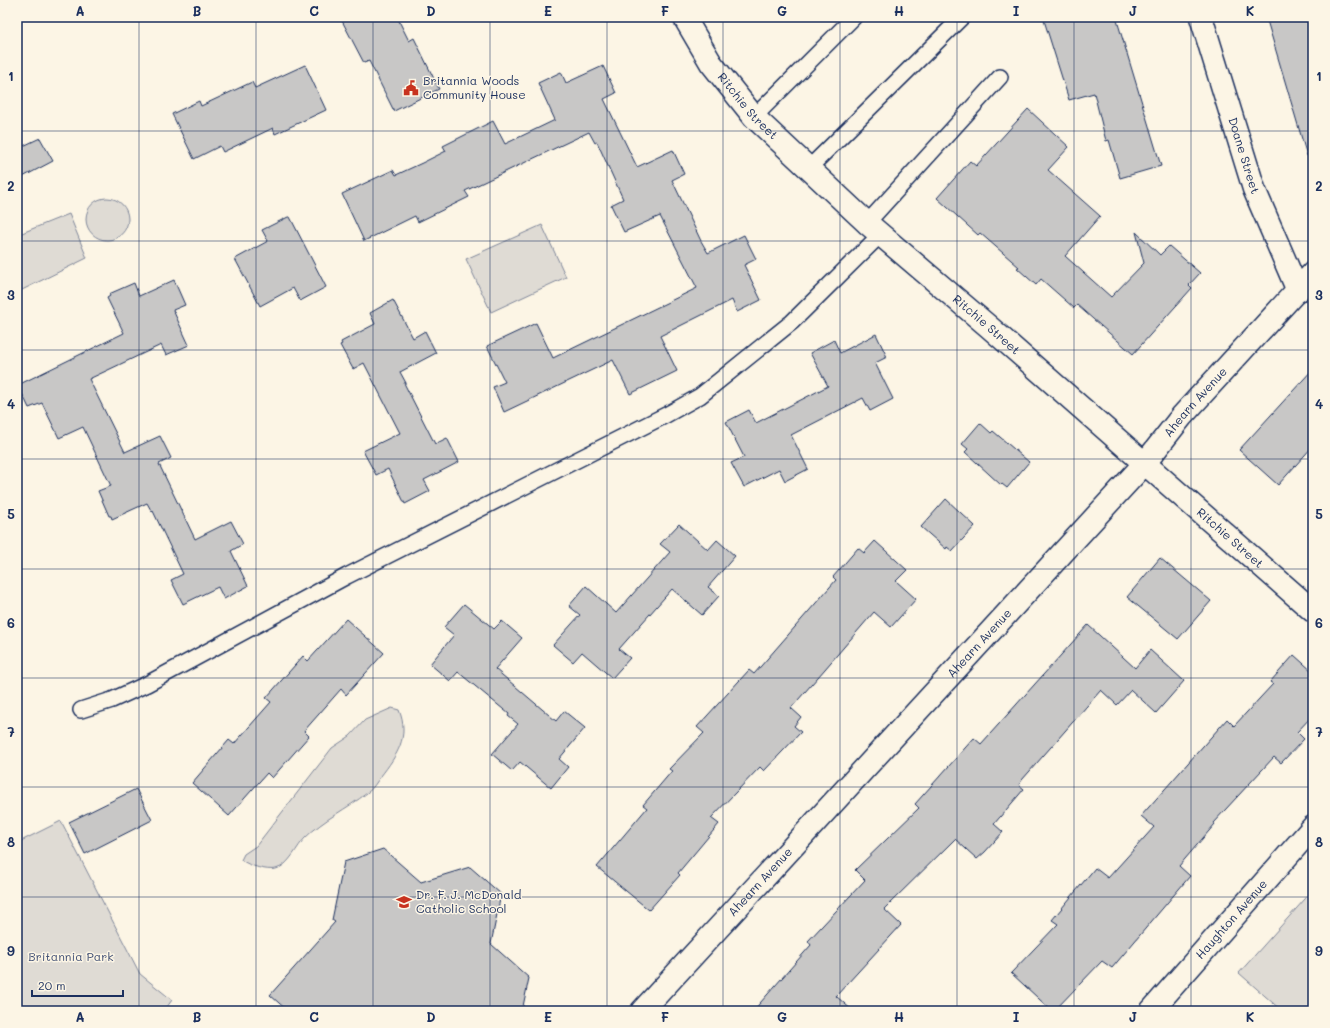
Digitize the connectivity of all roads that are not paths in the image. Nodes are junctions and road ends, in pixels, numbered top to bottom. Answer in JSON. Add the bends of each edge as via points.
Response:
{"nodes":[{"id":1,"x":684,"y":17,"type":"edge"},
{"id":2,"x":854,"y":17,"type":"edge"},
{"id":3,"x":962,"y":17,"type":"edge"},
{"id":4,"x":1201,"y":17,"type":"edge"},
{"id":5,"x":1000,"y":76,"type":"dead end"},
{"id":6,"x":754,"y":117,"type":"junction"},
{"id":7,"x":809,"y":168,"type":"junction"},
{"id":8,"x":874,"y":229,"type":"junction"},
{"id":9,"x":1313,"y":273,"type":"edge"},
{"id":10,"x":1298,"y":291,"type":"junction"},
{"id":11,"x":1145,"y":463,"type":"junction"},
{"id":12,"x":1313,"y":611,"type":"edge"},
{"id":13,"x":81,"y":710,"type":"dead end"},
{"id":14,"x":1313,"y":827,"type":"edge"},
{"id":15,"x":642,"y":1011,"type":"edge"},
{"id":16,"x":1151,"y":1011,"type":"edge"}],
"edges":[{"from":1,"to":6,"type":"street","name":"Ritchie Street","via":[[711,63]]},
{"from":2,"to":6,"type":"lane"},
{"from":3,"to":7,"type":"lane"},
{"from":4,"to":10,"type":"street","name":"Doane Street","via":[[1254,189]]},
{"from":5,"to":8,"type":"lane"},
{"from":6,"to":7,"type":"street","name":"Ritchie Street"},
{"from":7,"to":8,"type":"street","name":"Ritchie Street"},
{"from":8,"to":11,"type":"street","name":"Ritchie Street"},
{"from":8,"to":13,"type":"lane","via":[[792,322],[700,396],[666,416],[347,576],[147,684],[112,700]]},
{"from":9,"to":10,"type":"street","name":"Ahearn Avenue"},
{"from":10,"to":11,"type":"street","name":"Ahearn Avenue","via":[[1182,416]]},
{"from":11,"to":12,"type":"street","name":"Ritchie Street"},
{"from":11,"to":15,"type":"street","name":"Ahearn Avenue"},
{"from":14,"to":16,"type":"street","name":"Haughton Avenue"}]}
